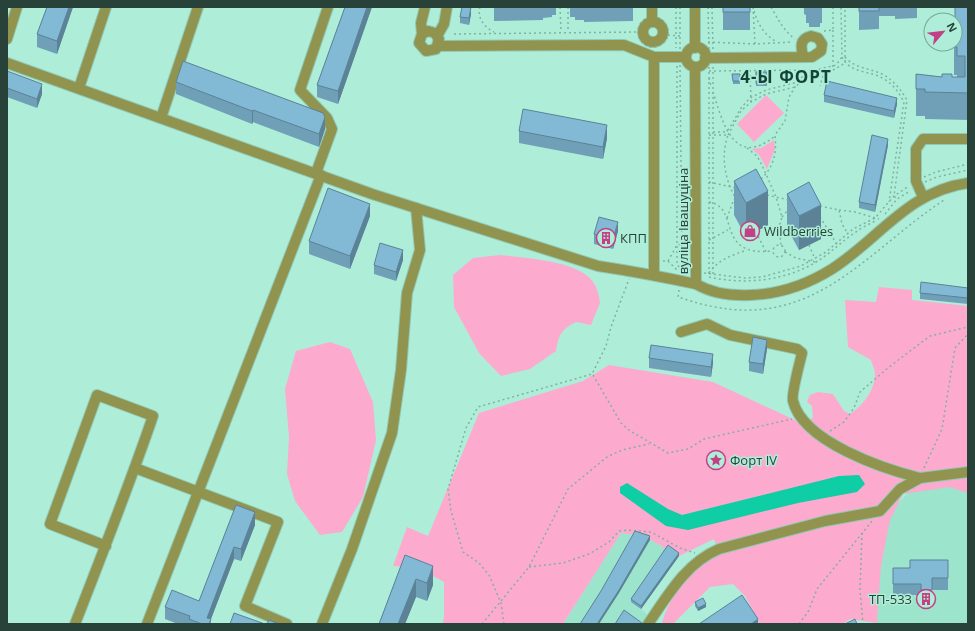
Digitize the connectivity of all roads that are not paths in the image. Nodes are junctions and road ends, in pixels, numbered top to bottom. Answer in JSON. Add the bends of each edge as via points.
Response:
{"nodes":[{"id":1,"x":17,"y":7,"type":"edge"},
{"id":2,"x":106,"y":7,"type":"edge"},
{"id":3,"x":198,"y":7,"type":"edge"},
{"id":4,"x":328,"y":7,"type":"edge"},
{"id":5,"x":425,"y":7,"type":"edge"},
{"id":6,"x":447,"y":7,"type":"edge"},
{"id":7,"x":695,"y":7,"type":"edge"},
{"id":8,"x":422,"y":34,"type":"junction"},
{"id":9,"x":7,"y":39,"type":"edge"},
{"id":10,"x":438,"y":41,"type":"junction"},
{"id":11,"x":696,"y":48,"type":"junction"},
{"id":12,"x":681,"y":56,"type":"junction"},
{"id":13,"x":654,"y":57,"type":"junction"},
{"id":14,"x":802,"y":57,"type":"dead end"},
{"id":15,"x":710,"y":58,"type":"junction"},
{"id":16,"x":7,"y":63,"type":"edge"},
{"id":17,"x":695,"y":68,"type":"junction"},
{"id":18,"x":79,"y":88,"type":"junction"},
{"id":19,"x":161,"y":118,"type":"junction"},
{"id":20,"x":968,"y":139,"type":"edge"},
{"id":21,"x":318,"y":174,"type":"junction"},
{"id":22,"x":968,"y":183,"type":"edge"},
{"id":23,"x":923,"y":197,"type":"junction"},
{"id":24,"x":416,"y":208,"type":"junction"},
{"id":25,"x":654,"y":274,"type":"junction"},
{"id":26,"x":696,"y":284,"type":"junction"},
{"id":27,"x":681,"y":332,"type":"dead end"},
{"id":28,"x":135,"y":468,"type":"junction"},
{"id":29,"x":968,"y":472,"type":"edge"},
{"id":30,"x":920,"y":478,"type":"junction"},
{"id":31,"x":198,"y":492,"type":"junction"},
{"id":32,"x":106,"y":546,"type":"junction"},
{"id":33,"x":75,"y":624,"type":"edge"},
{"id":34,"x":147,"y":624,"type":"edge"},
{"id":35,"x":287,"y":624,"type":"edge"},
{"id":36,"x":322,"y":624,"type":"edge"},
{"id":37,"x":648,"y":624,"type":"edge"}],
"edges":[{"from":1,"to":9,"type":"street"},
{"from":2,"to":18,"type":"street"},
{"from":3,"to":19,"type":"street"},
{"from":4,"to":21,"type":"street","via":[[300,90],[327,118],[332,129]]},
{"from":5,"to":8,"type":"street","via":[[421,23]]},
{"from":6,"to":10,"type":"street"},
{"from":7,"to":11,"type":"street"},
{"from":8,"to":10,"type":"street","via":[[432,32]]},
{"from":8,"to":10,"type":"street","via":[[419,43],[423,49],[433,50]]},
{"from":10,"to":13,"type":"street","via":[[443,47],[624,45]]},
{"from":11,"to":12,"type":"street"},
{"from":11,"to":15,"type":"street"},
{"from":12,"to":13,"type":"street"},
{"from":12,"to":17,"type":"street"},
{"from":13,"to":25,"type":"street"},
{"from":14,"to":15,"type":"street"},
{"from":15,"to":17,"type":"street"},
{"from":16,"to":18,"type":"street"},
{"from":17,"to":26,"type":"street","name":"вуліца Івашуціна"},
{"from":18,"to":19,"type":"street"},
{"from":19,"to":21,"type":"street"},
{"from":20,"to":23,"type":"street","via":[[923,139],[916,149],[917,183]]},
{"from":21,"to":24,"type":"street"},
{"from":21,"to":31,"type":"street"},
{"from":22,"to":23,"type":"street","name":"вуліца Івашуціна"},
{"from":23,"to":26,"type":"street","name":"вуліца Івашуціна","via":[[832,269],[811,280],[762,294],[739,295],[712,292]]},
{"from":24,"to":25,"type":"street","via":[[598,266],[631,273]]},
{"from":24,"to":36,"type":"street","via":[[420,250],[407,293],[401,370],[392,433],[352,548]]},
{"from":25,"to":26,"type":"street"},
{"from":27,"to":30,"type":"street","via":[[708,324],[730,335],[797,349],[802,353],[792,400],[800,417],[821,435],[855,456],[890,470]]},
{"from":28,"to":31,"type":"street"},
{"from":28,"to":32,"type":"street"},
{"from":28,"to":32,"type":"street","via":[[152,416],[97,395],[50,524]]},
{"from":29,"to":30,"type":"street"},
{"from":30,"to":37,"type":"street","via":[[900,489],[880,511],[825,521],[719,549],[704,556],[680,579]]},
{"from":31,"to":34,"type":"street"},
{"from":31,"to":35,"type":"street","via":[[278,522],[245,606]]},
{"from":32,"to":33,"type":"street"}]}
